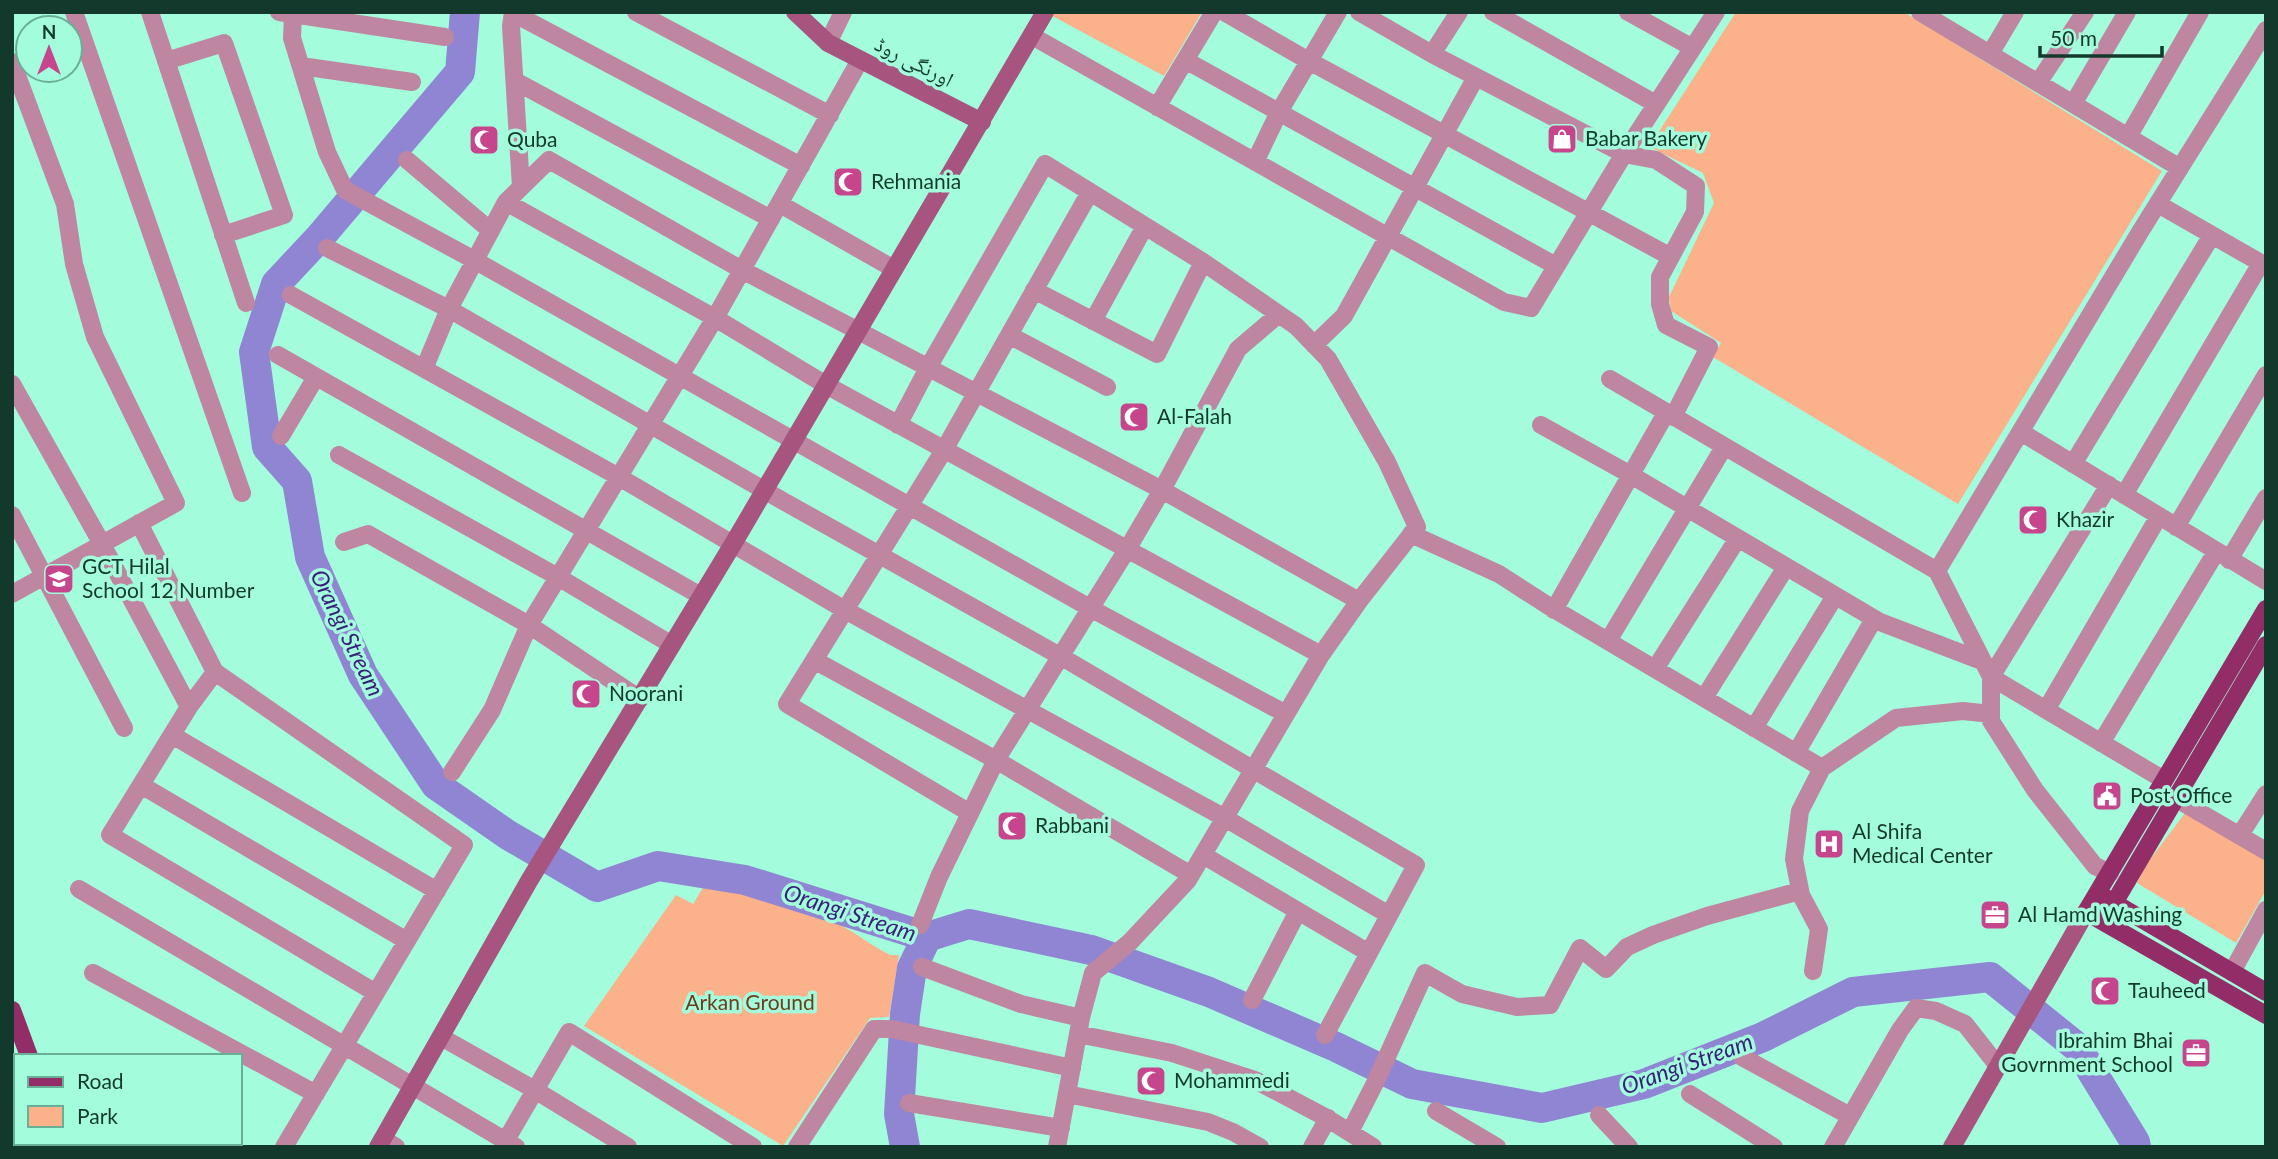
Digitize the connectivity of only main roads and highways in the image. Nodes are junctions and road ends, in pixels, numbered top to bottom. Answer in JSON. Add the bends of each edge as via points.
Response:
{"nodes":[{"id":1,"x":795,"y":12,"type":"edge"},
{"id":2,"x":1045,"y":12,"type":"edge"},
{"id":3,"x":982,"y":122,"type":"junction"},
{"id":4,"x":2266,"y":609,"type":"edge"},
{"id":5,"x":2266,"y":645,"type":"edge"},
{"id":6,"x":2098,"y":893,"type":"junction"},
{"id":7,"x":2113,"y":903,"type":"junction"},
{"id":8,"x":2086,"y":912,"type":"junction"},
{"id":9,"x":2104,"y":920,"type":"junction"},
{"id":10,"x":2266,"y":992,"type":"edge"},
{"id":11,"x":12,"y":1010,"type":"edge"},
{"id":12,"x":2266,"y":1015,"type":"edge"},
{"id":13,"x":28,"y":1054,"type":"edge"},
{"id":14,"x":386,"y":1144,"type":"edge"},
{"id":15,"x":1952,"y":1147,"type":"edge"}],
"edges":[{"from":1,"to":3,"type":"main road","name":"اورنگی روڈ","via":[[828,43]]},
{"from":2,"to":3,"type":"main road"},
{"from":3,"to":14,"type":"main road","via":[[529,881],[412,1087]]},
{"from":4,"to":6,"type":"main road"},
{"from":5,"to":7,"type":"main road"},
{"from":6,"to":7,"type":"main road"},
{"from":6,"to":8,"type":"main road"},
{"from":7,"to":9,"type":"main road"},
{"from":7,"to":10,"type":"main road"},
{"from":8,"to":9,"type":"main road"},
{"from":8,"to":15,"type":"main road"},
{"from":9,"to":12,"type":"main road"},
{"from":11,"to":13,"type":"main road"}]}
